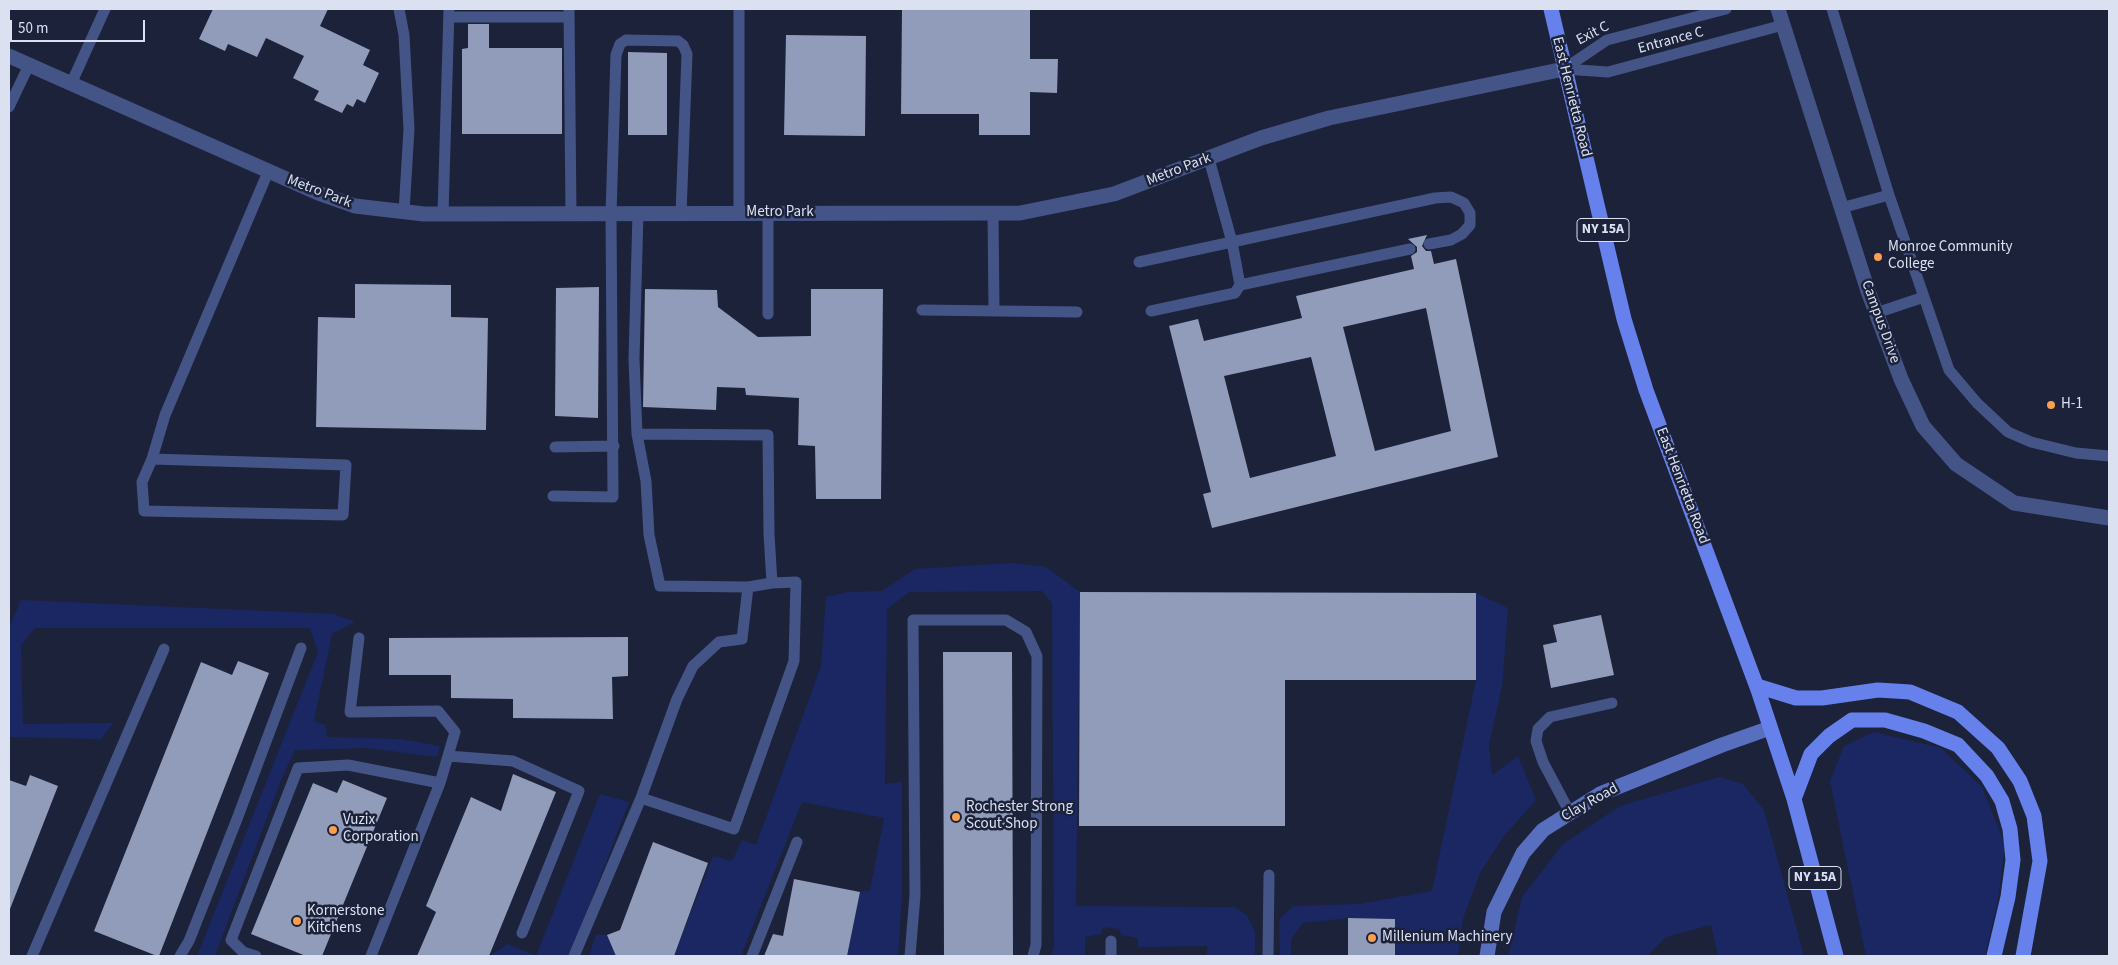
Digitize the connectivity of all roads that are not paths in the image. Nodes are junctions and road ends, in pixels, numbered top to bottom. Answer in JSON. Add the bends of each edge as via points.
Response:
{"nodes":[{"id":1,"x":105,"y":9,"type":"edge"},
{"id":2,"x":399,"y":9,"type":"edge"},
{"id":3,"x":738,"y":9,"type":"edge"},
{"id":4,"x":1550,"y":9,"type":"edge"},
{"id":5,"x":1726,"y":9,"type":"edge"},
{"id":6,"x":1778,"y":9,"type":"edge"},
{"id":7,"x":1832,"y":9,"type":"edge"},
{"id":8,"x":449,"y":13,"type":"edge"},
{"id":9,"x":569,"y":13,"type":"edge"},
{"id":10,"x":1783,"y":25,"type":"junction"},
{"id":11,"x":9,"y":56,"type":"edge"},
{"id":12,"x":29,"y":65,"type":"junction"},
{"id":13,"x":1564,"y":69,"type":"junction"},
{"id":14,"x":72,"y":84,"type":"junction"},
{"id":15,"x":9,"y":107,"type":"edge"},
{"id":16,"x":1209,"y":159,"type":"junction"},
{"id":17,"x":268,"y":172,"type":"junction"},
{"id":18,"x":1889,"y":195,"type":"junction"},
{"id":19,"x":1841,"y":208,"type":"junction"},
{"id":20,"x":404,"y":212,"type":"junction"},
{"id":21,"x":638,"y":213,"type":"junction"},
{"id":22,"x":739,"y":213,"type":"junction"},
{"id":23,"x":768,"y":213,"type":"junction"},
{"id":24,"x":993,"y":213,"type":"junction"},
{"id":25,"x":443,"y":214,"type":"junction"},
{"id":26,"x":571,"y":214,"type":"junction"},
{"id":27,"x":611,"y":214,"type":"junction"},
{"id":28,"x":681,"y":214,"type":"junction"},
{"id":29,"x":1232,"y":242,"type":"junction"},
{"id":30,"x":1429,"y":244,"type":"dead end"},
{"id":31,"x":1410,"y":249,"type":"dead end"},
{"id":32,"x":1139,"y":262,"type":"dead end"},
{"id":33,"x":1240,"y":285,"type":"junction"},
{"id":34,"x":1924,"y":297,"type":"junction"},
{"id":35,"x":922,"y":310,"type":"dead end"},
{"id":36,"x":994,"y":311,"type":"junction"},
{"id":37,"x":1151,"y":311,"type":"dead end"},
{"id":38,"x":1077,"y":312,"type":"dead end"},
{"id":39,"x":1876,"y":312,"type":"junction"},
{"id":40,"x":768,"y":314,"type":"dead end"},
{"id":41,"x":637,"y":434,"type":"junction"},
{"id":42,"x":614,"y":446,"type":"junction"},
{"id":43,"x":555,"y":447,"type":"dead end"},
{"id":44,"x":2109,"y":456,"type":"edge"},
{"id":45,"x":152,"y":459,"type":"junction"},
{"id":46,"x":553,"y":496,"type":"dead end"},
{"id":47,"x":2109,"y":518,"type":"edge"},
{"id":48,"x":772,"y":583,"type":"junction"},
{"id":49,"x":748,"y":587,"type":"junction"},
{"id":50,"x":359,"y":638,"type":"dead end"},
{"id":51,"x":301,"y":648,"type":"dead end"},
{"id":52,"x":164,"y":649,"type":"dead end"},
{"id":53,"x":1757,"y":686,"type":"junction"},
{"id":54,"x":1612,"y":703,"type":"dead end"},
{"id":55,"x":1770,"y":728,"type":"junction"},
{"id":56,"x":448,"y":756,"type":"junction"},
{"id":57,"x":440,"y":783,"type":"junction"},
{"id":58,"x":641,"y":798,"type":"junction"},
{"id":59,"x":1794,"y":799,"type":"junction"},
{"id":60,"x":1570,"y":813,"type":"junction"},
{"id":61,"x":797,"y":842,"type":"dead end"},
{"id":62,"x":1269,"y":875,"type":"dead end"},
{"id":63,"x":522,"y":933,"type":"dead end"},
{"id":64,"x":1111,"y":942,"type":"dead end"},
{"id":65,"x":32,"y":956,"type":"edge"},
{"id":66,"x":180,"y":956,"type":"edge"},
{"id":67,"x":256,"y":956,"type":"edge"},
{"id":68,"x":371,"y":956,"type":"edge"},
{"id":69,"x":574,"y":956,"type":"edge"},
{"id":70,"x":752,"y":956,"type":"edge"},
{"id":71,"x":910,"y":956,"type":"edge"},
{"id":72,"x":1033,"y":956,"type":"edge"},
{"id":73,"x":1112,"y":956,"type":"edge"},
{"id":74,"x":1268,"y":956,"type":"edge"},
{"id":75,"x":1487,"y":956,"type":"edge"},
{"id":76,"x":1836,"y":956,"type":"edge"},
{"id":77,"x":1994,"y":956,"type":"edge"},
{"id":78,"x":2023,"y":956,"type":"edge"}],
"edges":[{"from":1,"to":14,"type":"lane"},
{"from":2,"to":20,"type":"lane","via":[[404,35],[409,129]]},
{"from":3,"to":22,"type":"lane"},
{"from":4,"to":13,"type":"main road","name":"East Henrietta Road","number":"NY 15A"},
{"from":5,"to":13,"type":"lane","name":"Exit C","via":[[1607,40]]},
{"from":6,"to":10,"type":"street","name":"Campus Drive"},
{"from":7,"to":18,"type":"lane"},
{"from":8,"to":9,"type":"lane"},
{"from":8,"to":25,"type":"lane"},
{"from":9,"to":26,"type":"lane"},
{"from":10,"to":13,"type":"lane","name":"Entrance C","via":[[1608,72]]},
{"from":10,"to":19,"type":"street","name":"Campus Drive"},
{"from":11,"to":12,"type":"street","name":"Metro Park"},
{"from":12,"to":14,"type":"street","name":"Metro Park"},
{"from":12,"to":15,"type":"lane"},
{"from":13,"to":16,"type":"street","name":"Metro Park","via":[[1329,118],[1260,138]]},
{"from":13,"to":53,"type":"main road","name":"East Henrietta Road","number":"NY 15A","via":[[1624,318],[1646,390]]},
{"from":14,"to":17,"type":"street","name":"Metro Park"},
{"from":16,"to":24,"type":"street","name":"Metro Park","via":[[1114,194],[1020,213]]},
{"from":16,"to":29,"type":"lane"},
{"from":17,"to":20,"type":"street","name":"Metro Park","via":[[354,206]]},
{"from":17,"to":45,"type":"lane","via":[[165,415]]},
{"from":18,"to":19,"type":"lane"},
{"from":18,"to":34,"type":"lane"},
{"from":19,"to":39,"type":"street","name":"Campus Drive"},
{"from":20,"to":25,"type":"street","name":"Metro Park"},
{"from":21,"to":27,"type":"street","name":"Metro Park"},
{"from":21,"to":28,"type":"street","name":"Metro Park"},
{"from":21,"to":41,"type":"lane","via":[[634,359]]},
{"from":22,"to":23,"type":"street","name":"Metro Park"},
{"from":22,"to":28,"type":"street","name":"Metro Park"},
{"from":23,"to":24,"type":"street","name":"Metro Park"},
{"from":23,"to":40,"type":"lane"},
{"from":24,"to":36,"type":"lane"},
{"from":25,"to":26,"type":"street","name":"Metro Park"},
{"from":26,"to":27,"type":"street","name":"Metro Park"},
{"from":27,"to":28,"type":"lane","via":[[616,55],[620,44],[626,40],[678,41],[687,54]]},
{"from":27,"to":42,"type":"lane"},
{"from":29,"to":30,"type":"lane","via":[[1436,198],[1451,198],[1464,203],[1470,214],[1470,225],[1451,240]]},
{"from":29,"to":32,"type":"lane"},
{"from":29,"to":33,"type":"lane"},
{"from":31,"to":33,"type":"lane"},
{"from":33,"to":37,"type":"lane","via":[[1235,293]]},
{"from":34,"to":39,"type":"lane"},
{"from":34,"to":44,"type":"lane","via":[[1949,370],[1977,404],[2008,432],[2031,442],[2076,453]]},
{"from":35,"to":36,"type":"lane"},
{"from":36,"to":38,"type":"lane"},
{"from":39,"to":47,"type":"street","name":"Campus Drive","via":[[1901,379],[1924,426],[1956,464],[2014,503]]},
{"from":41,"to":48,"type":"lane","via":[[768,435]]},
{"from":41,"to":49,"type":"lane","via":[[646,481],[649,535],[660,586]]},
{"from":42,"to":43,"type":"lane"},
{"from":42,"to":46,"type":"lane","via":[[613,497]]},
{"from":45,"to":45,"type":"lane","via":[[346,466],[343,515],[144,511],[142,482]]},
{"from":48,"to":49,"type":"lane"},
{"from":48,"to":58,"type":"lane","via":[[796,582],[794,661],[734,829]]},
{"from":49,"to":58,"type":"lane","via":[[742,638],[719,642],[693,666],[677,698]]},
{"from":50,"to":56,"type":"lane","via":[[350,712],[438,711],[455,732]]},
{"from":51,"to":66,"type":"lane","via":[[238,819]]},
{"from":52,"to":65,"type":"lane"},
{"from":53,"to":55,"type":"main road","name":"East Henrietta Road","number":"NY 15A"},
{"from":53,"to":78,"type":"main road","via":[[1796,698],[1822,698],[1878,690],[1910,692],[1958,712],[1998,748],[2020,781],[2030,807],[2040,861]]},
{"from":54,"to":60,"type":"lane","via":[[1550,718],[1538,729],[1536,741],[1543,762]]},
{"from":55,"to":59,"type":"main road","name":"East Henrietta Road","number":"NY 15A"},
{"from":55,"to":60,"type":"street","name":"Clay Road","via":[[1600,794]]},
{"from":56,"to":57,"type":"lane"},
{"from":56,"to":63,"type":"lane","via":[[513,761],[579,791]]},
{"from":57,"to":67,"type":"lane","via":[[348,765],[298,768],[231,940],[243,952]]},
{"from":57,"to":68,"type":"lane"},
{"from":58,"to":69,"type":"lane"},
{"from":59,"to":76,"type":"main road","name":"East Henrietta Road","number":"NY 15A"},
{"from":59,"to":77,"type":"main road","via":[[1811,754],[1852,720],[1885,720],[1958,745],[1986,776],[2002,801],[2010,829],[2013,860]]},
{"from":60,"to":75,"type":"street","name":"Clay Road","via":[[1543,830],[1523,853],[1494,912]]},
{"from":61,"to":70,"type":"lane"},
{"from":62,"to":74,"type":"lane"},
{"from":64,"to":73,"type":"lane"},
{"from":71,"to":72,"type":"lane","via":[[915,895],[913,620],[1006,620],[1026,632],[1037,656],[1036,945]]}]}
